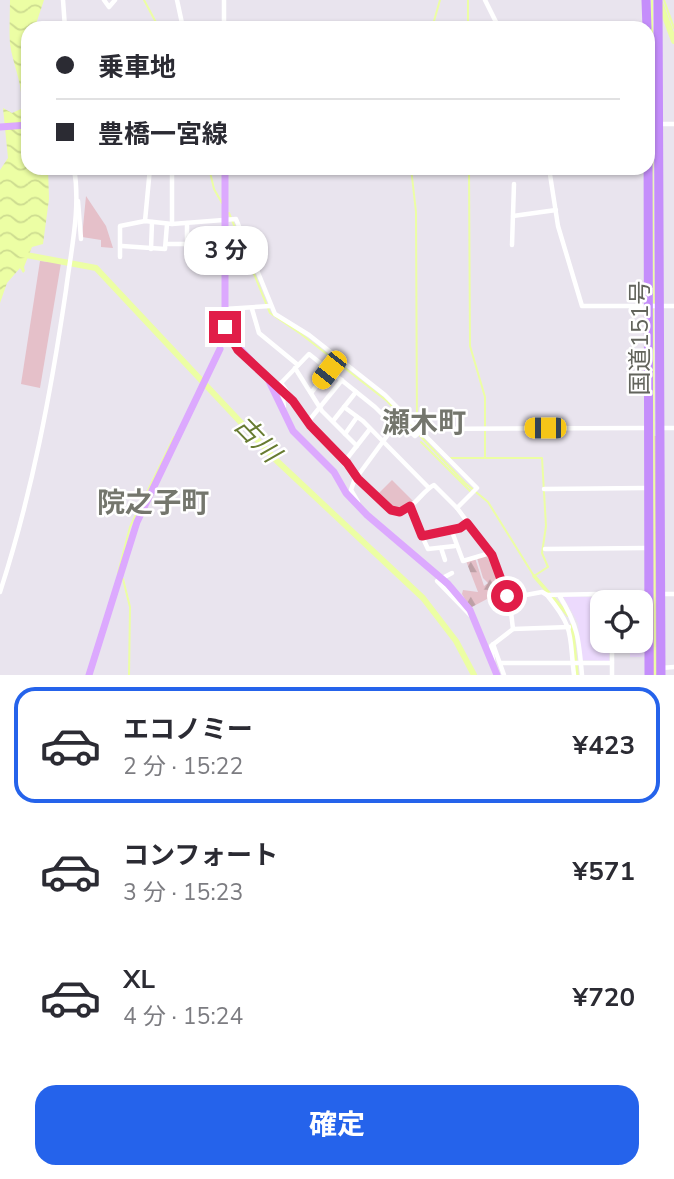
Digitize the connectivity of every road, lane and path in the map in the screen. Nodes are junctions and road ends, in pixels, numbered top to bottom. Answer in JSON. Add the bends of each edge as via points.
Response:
{"nodes":[{"id":1,"x":63,"y":0,"type":"edge"},
{"id":2,"x":104,"y":0,"type":"edge"},
{"id":3,"x":115,"y":0,"type":"edge"},
{"id":4,"x":177,"y":0,"type":"edge"},
{"id":5,"x":224,"y":0,"type":"edge"},
{"id":6,"x":485,"y":0,"type":"edge"},
{"id":7,"x":645,"y":0,"type":"edge"},
{"id":8,"x":660,"y":0,"type":"edge"},
{"id":9,"x":64,"y":21,"type":"edge"},
{"id":10,"x":182,"y":21,"type":"edge"},
{"id":11,"x":223,"y":21,"type":"edge"},
{"id":12,"x":496,"y":21,"type":"edge"},
{"id":13,"x":645,"y":21,"type":"edge"},
{"id":14,"x":655,"y":100,"type":"edge"},
{"id":15,"x":655,"y":124,"type":"edge"},
{"id":16,"x":674,"y":124,"type":"edge"},
{"id":17,"x":21,"y":126,"type":"edge"},
{"id":18,"x":0,"y":127,"type":"edge"},
{"id":19,"x":655,"y":138,"type":"edge"},
{"id":20,"x":75,"y":175,"type":"edge"},
{"id":21,"x":150,"y":175,"type":"edge"},
{"id":22,"x":172,"y":175,"type":"edge"},
{"id":23,"x":225,"y":175,"type":"edge"},
{"id":24,"x":551,"y":175,"type":"edge"},
{"id":25,"x":648,"y":175,"type":"edge"},
{"id":26,"x":514,"y":184,"type":"dead end"},
{"id":27,"x":76,"y":192,"type":"junction"},
{"id":28,"x":556,"y":210,"type":"junction"},
{"id":29,"x":513,"y":216,"type":"junction"},
{"id":30,"x":229,"y":219,"type":"junction"},
{"id":31,"x":148,"y":221,"type":"junction"},
{"id":32,"x":187,"y":223,"type":"junction"},
{"id":33,"x":170,"y":224,"type":"junction"},
{"id":34,"x":81,"y":239,"type":"dead end"},
{"id":35,"x":168,"y":244,"type":"junction"},
{"id":36,"x":122,"y":246,"type":"junction"},
{"id":37,"x":512,"y":246,"type":"dead end"},
{"id":38,"x":151,"y":249,"type":"junction"},
{"id":39,"x":120,"y":257,"type":"dead end"},
{"id":40,"x":654,"y":306,"type":"junction"},
{"id":41,"x":674,"y":306,"type":"edge"},
{"id":42,"x":268,"y":307,"type":"junction"},
{"id":43,"x":225,"y":309,"type":"junction"},
{"id":44,"x":252,"y":309,"type":"junction"},
{"id":45,"x":220,"y":349,"type":"dead end"},
{"id":46,"x":297,"y":367,"type":"junction"},
{"id":47,"x":329,"y":370,"type":"junction"},
{"id":48,"x":268,"y":379,"type":"junction"},
{"id":49,"x":342,"y":380,"type":"junction"},
{"id":50,"x":281,"y":383,"type":"junction"},
{"id":51,"x":282,"y":392,"type":"junction"},
{"id":52,"x":356,"y":392,"type":"junction"},
{"id":53,"x":311,"y":393,"type":"junction"},
{"id":54,"x":293,"y":401,"type":"junction"},
{"id":55,"x":344,"y":407,"type":"junction"},
{"id":56,"x":321,"y":408,"type":"junction"},
{"id":57,"x":284,"y":411,"type":"junction"},
{"id":58,"x":357,"y":417,"type":"junction"},
{"id":59,"x":333,"y":421,"type":"junction"},
{"id":60,"x":307,"y":423,"type":"junction"},
{"id":61,"x":394,"y":426,"type":"junction"},
{"id":62,"x":654,"y":428,"type":"junction"},
{"id":63,"x":674,"y":428,"type":"edge"},
{"id":64,"x":370,"y":429,"type":"junction"},
{"id":65,"x":418,"y":430,"type":"junction"},
{"id":66,"x":345,"y":434,"type":"junction"},
{"id":67,"x":382,"y":442,"type":"junction"},
{"id":68,"x":357,"y":446,"type":"junction"},
{"id":69,"x":650,"y":450,"type":"junction"},
{"id":70,"x":345,"y":461,"type":"junction"},
{"id":71,"x":356,"y":477,"type":"junction"},
{"id":72,"x":429,"y":488,"type":"junction"},
{"id":73,"x":645,"y":488,"type":"junction"},
{"id":74,"x":544,"y":489,"type":"dead end"},
{"id":75,"x":359,"y":506,"type":"junction"},
{"id":76,"x":410,"y":506,"type":"junction"},
{"id":77,"x":457,"y":508,"type":"junction"},
{"id":78,"x":467,"y":523,"type":"junction"},
{"id":79,"x":451,"y":529,"type":"junction"},
{"id":80,"x":422,"y":536,"type":"junction"},
{"id":81,"x":455,"y":546,"type":"junction"},
{"id":82,"x":441,"y":548,"type":"junction"},
{"id":83,"x":646,"y":548,"type":"junction"},
{"id":84,"x":545,"y":549,"type":"dead end"},
{"id":85,"x":490,"y":553,"type":"junction"},
{"id":86,"x":445,"y":560,"type":"dead end"},
{"id":87,"x":452,"y":573,"type":"dead end"},
{"id":88,"x":649,"y":576,"type":"junction"},
{"id":89,"x":441,"y":579,"type":"junction"},
{"id":90,"x":650,"y":590,"type":"edge"},
{"id":91,"x":0,"y":592,"type":"edge"},
{"id":92,"x":557,"y":594,"type":"junction"},
{"id":93,"x":590,"y":594,"type":"edge"},
{"id":94,"x":661,"y":594,"type":"junction"},
{"id":95,"x":674,"y":594,"type":"edge"},
{"id":96,"x":547,"y":595,"type":"junction"},
{"id":97,"x":515,"y":597,"type":"junction"},
{"id":98,"x":569,"y":627,"type":"junction"},
{"id":99,"x":513,"y":629,"type":"junction"},
{"id":100,"x":612,"y":653,"type":"edge"},
{"id":101,"x":649,"y":653,"type":"edge"},
{"id":102,"x":497,"y":662,"type":"junction"},
{"id":103,"x":576,"y":663,"type":"junction"},
{"id":104,"x":612,"y":663,"type":"junction"},
{"id":105,"x":674,"y":667,"type":"edge"},
{"id":106,"x":661,"y":671,"type":"edge"},
{"id":107,"x":89,"y":675,"type":"edge"},
{"id":108,"x":497,"y":675,"type":"edge"},
{"id":109,"x":504,"y":675,"type":"edge"},
{"id":110,"x":573,"y":675,"type":"edge"},
{"id":111,"x":582,"y":675,"type":"edge"},
{"id":112,"x":612,"y":675,"type":"edge"},
{"id":113,"x":649,"y":675,"type":"edge"}],
"edges":[{"from":1,"to":9,"type":"street"},
{"from":2,"to":3,"type":"street","via":[[109,7]]},
{"from":4,"to":10,"type":"street"},
{"from":5,"to":11,"type":"street"},
{"from":6,"to":12,"type":"street"},
{"from":7,"to":13,"type":"highway"},
{"from":8,"to":14,"type":"highway","name":"国道151号"},
{"from":15,"to":16,"type":"street"},
{"from":17,"to":18,"type":"main road"},
{"from":19,"to":40,"type":"highway","name":"国道151号","via":[[659,157]]},
{"from":20,"to":27,"type":"street"},
{"from":21,"to":31,"type":"street"},
{"from":22,"to":33,"type":"street"},
{"from":23,"to":30,"type":"main road","via":[[224,206]]},
{"from":24,"to":28,"type":"street"},
{"from":25,"to":40,"type":"highway","name":"国道151号","via":[[648,290]]},
{"from":26,"to":29,"type":"street"},
{"from":27,"to":34,"type":"street"},
{"from":27,"to":91,"type":"street","via":[[55,365],[36,459]]},
{"from":28,"to":29,"type":"street"},
{"from":28,"to":40,"type":"street","via":[[582,306]]},
{"from":29,"to":37,"type":"street"},
{"from":30,"to":32,"type":"street"},
{"from":30,"to":42,"type":"street"},
{"from":30,"to":43,"type":"main road"},
{"from":31,"to":33,"type":"street"},
{"from":31,"to":36,"type":"street","via":[[120,226]]},
{"from":31,"to":38,"type":"street"},
{"from":32,"to":33,"type":"street"},
{"from":32,"to":35,"type":"street","via":[[187,244]]},
{"from":33,"to":35,"type":"street"},
{"from":35,"to":38,"type":"street","via":[[165,249]]},
{"from":36,"to":38,"type":"street"},
{"from":36,"to":39,"type":"street"},
{"from":40,"to":41,"type":"street"},
{"from":40,"to":62,"type":"highway","name":"国道151号","via":[[649,331],[649,411]]},
{"from":40,"to":62,"type":"highway","name":"国道151号","via":[[660,325],[659,406]]},
{"from":42,"to":44,"type":"street"},
{"from":42,"to":65,"type":"street","via":[[384,395]]},
{"from":43,"to":44,"type":"street"},
{"from":43,"to":48,"type":"main road","via":[[228,336]]},
{"from":44,"to":46,"type":"street","via":[[259,333]]},
{"from":45,"to":107,"type":"main road","via":[[136,522]]},
{"from":46,"to":47,"type":"street","via":[[309,354]]},
{"from":46,"to":50,"type":"street"},
{"from":46,"to":53,"type":"street"},
{"from":47,"to":49,"type":"street"},
{"from":47,"to":53,"type":"street"},
{"from":48,"to":51,"type":"street"},
{"from":48,"to":57,"type":"main road"},
{"from":49,"to":52,"type":"street"},
{"from":49,"to":56,"type":"street"},
{"from":50,"to":51,"type":"street"},
{"from":50,"to":54,"type":"street"},
{"from":51,"to":54,"type":"street"},
{"from":51,"to":57,"type":"street"},
{"from":52,"to":55,"type":"street"},
{"from":52,"to":61,"type":"street"},
{"from":53,"to":56,"type":"street"},
{"from":54,"to":60,"type":"street"},
{"from":55,"to":58,"type":"street"},
{"from":55,"to":59,"type":"street"},
{"from":56,"to":59,"type":"street"},
{"from":56,"to":60,"type":"street"},
{"from":57,"to":75,"type":"main road","via":[[293,431],[334,472]]},
{"from":58,"to":64,"type":"street"},
{"from":58,"to":66,"type":"street"},
{"from":59,"to":66,"type":"street"},
{"from":60,"to":70,"type":"street"},
{"from":61,"to":65,"type":"street","via":[[399,420]]},
{"from":61,"to":67,"type":"street"},
{"from":62,"to":63,"type":"street"},
{"from":62,"to":65,"type":"street"},
{"from":62,"to":69,"type":"highway","name":"国道151号"},
{"from":62,"to":94,"type":"highway","name":"国道151号","via":[[660,444]]},
{"from":64,"to":67,"type":"street"},
{"from":64,"to":68,"type":"street"},
{"from":65,"to":77,"type":"street","via":[[474,491]]},
{"from":66,"to":68,"type":"street"},
{"from":67,"to":71,"type":"street"},
{"from":67,"to":72,"type":"street"},
{"from":68,"to":70,"type":"street"},
{"from":69,"to":73,"type":"street","via":[[645,452]]},
{"from":69,"to":88,"type":"highway","name":"国道151号"},
{"from":70,"to":71,"type":"street"},
{"from":71,"to":75,"type":"street","via":[[351,490]]},
{"from":71,"to":76,"type":"street","via":[[391,510],[400,512]]},
{"from":72,"to":76,"type":"street"},
{"from":72,"to":77,"type":"street","via":[[434,485]]},
{"from":73,"to":74,"type":"street"},
{"from":73,"to":83,"type":"street"},
{"from":75,"to":89,"type":"main road"},
{"from":76,"to":80,"type":"street"},
{"from":77,"to":78,"type":"street"},
{"from":78,"to":79,"type":"street"},
{"from":78,"to":85,"type":"street"},
{"from":79,"to":80,"type":"street","via":[[435,529]]},
{"from":79,"to":81,"type":"street"},
{"from":80,"to":82,"type":"street","via":[[428,549]]},
{"from":81,"to":82,"type":"street"},
{"from":81,"to":85,"type":"street","via":[[463,561]]},
{"from":82,"to":86,"type":"street"},
{"from":83,"to":84,"type":"street"},
{"from":83,"to":88,"type":"street"},
{"from":85,"to":97,"type":"street","via":[[504,592]]},
{"from":87,"to":89,"type":"street"},
{"from":88,"to":90,"type":"highway","name":"国道151号"},
{"from":89,"to":102,"type":"main road","via":[[473,618]]},
{"from":92,"to":93,"type":"street"},
{"from":92,"to":96,"type":"street"},
{"from":92,"to":103,"type":"street","via":[[574,620]]},
{"from":94,"to":95,"type":"street"},
{"from":94,"to":106,"type":"highway","name":"国道151号"},
{"from":96,"to":97,"type":"street"},
{"from":96,"to":98,"type":"street"},
{"from":97,"to":99,"type":"street"},
{"from":98,"to":99,"type":"street"},
{"from":98,"to":103,"type":"street"},
{"from":99,"to":102,"type":"street","via":[[494,644]]},
{"from":100,"to":104,"type":"street"},
{"from":101,"to":113,"type":"highway","name":"国道151号"},
{"from":102,"to":103,"type":"street"},
{"from":102,"to":108,"type":"main road"},
{"from":102,"to":109,"type":"street"},
{"from":103,"to":104,"type":"street"},
{"from":103,"to":110,"type":"street"},
{"from":103,"to":111,"type":"street"},
{"from":104,"to":112,"type":"street"},
{"from":105,"to":106,"type":"street"}]}
